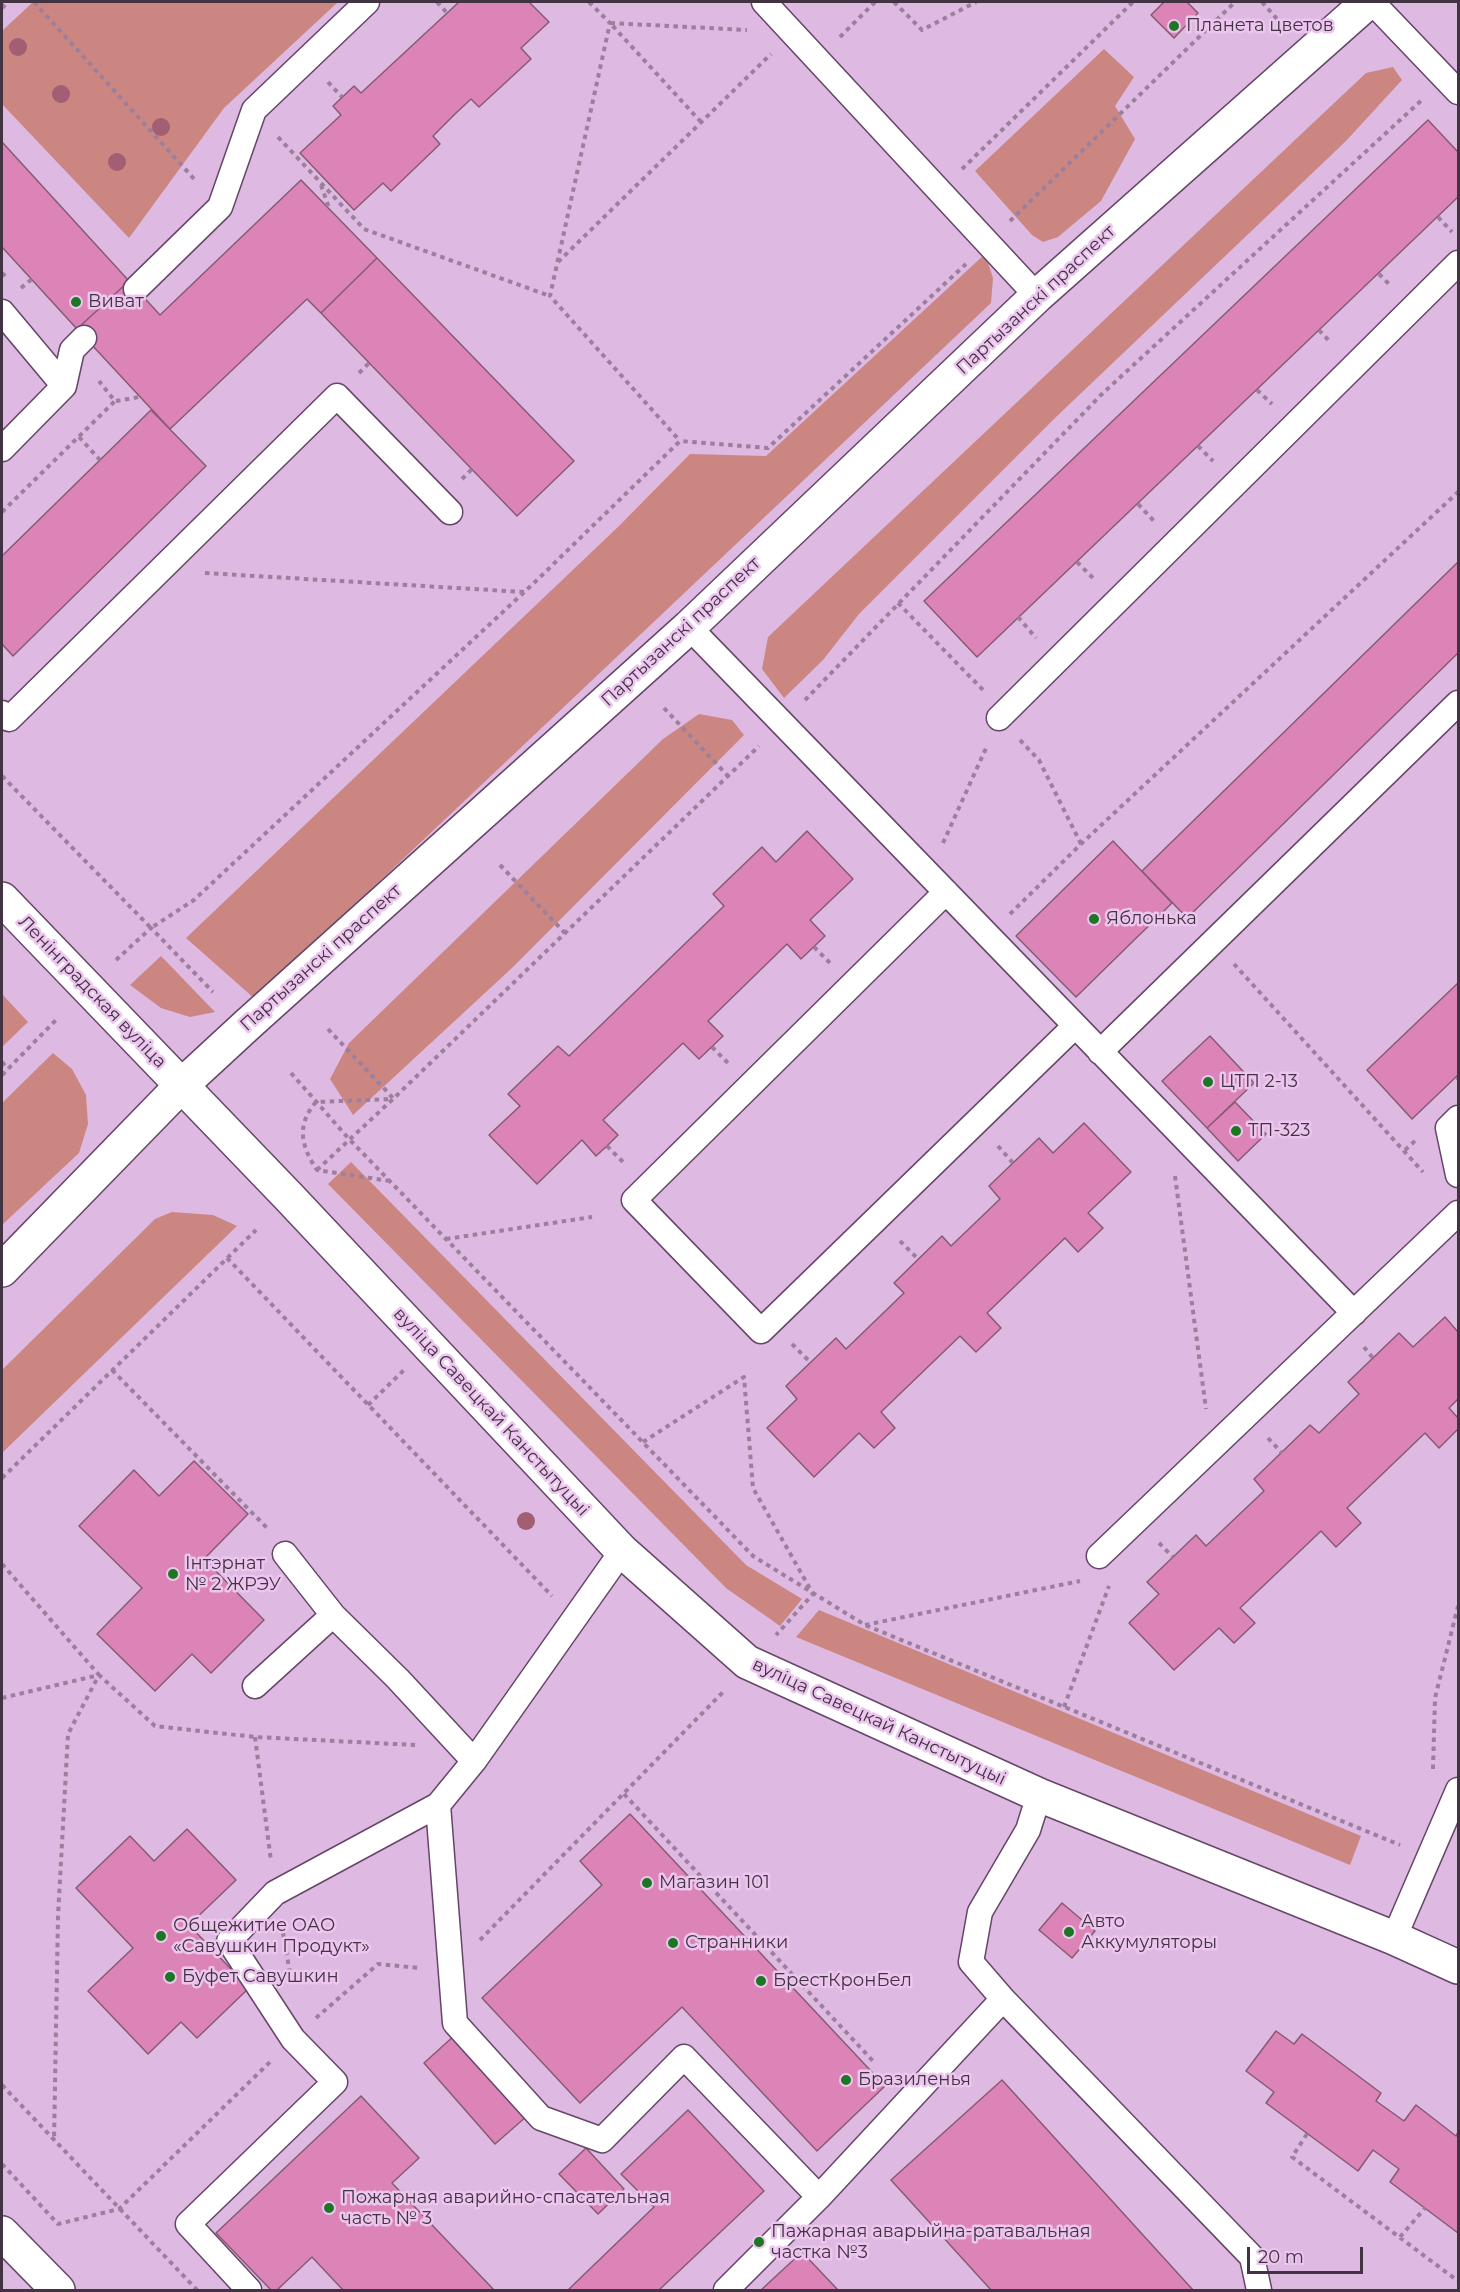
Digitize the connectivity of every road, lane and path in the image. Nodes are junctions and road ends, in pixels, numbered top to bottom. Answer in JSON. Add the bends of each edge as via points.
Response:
{"nodes":[{"id":1,"x":8,"y":2,"type":"edge"},
{"id":2,"x":34,"y":2,"type":"edge"},
{"id":3,"x":367,"y":2,"type":"edge"},
{"id":4,"x":437,"y":2,"type":"edge"},
{"id":5,"x":589,"y":2,"type":"edge"},
{"id":6,"x":764,"y":2,"type":"edge"},
{"id":7,"x":875,"y":2,"type":"edge"},
{"id":8,"x":894,"y":2,"type":"edge"},
{"id":9,"x":976,"y":2,"type":"edge"},
{"id":10,"x":1133,"y":2,"type":"edge"},
{"id":11,"x":1235,"y":2,"type":"edge"},
{"id":12,"x":1370,"y":2,"type":"edge"},
{"id":13,"x":2,"y":8,"type":"edge"},
{"id":14,"x":447,"y":13,"type":"dead end"},
{"id":15,"x":610,"y":23,"type":"junction"},
{"id":16,"x":793,"y":32,"type":"junction"},
{"id":17,"x":838,"y":39,"type":"dead end"},
{"id":18,"x":323,"y":78,"type":"dead end"},
{"id":19,"x":1452,"y":85,"type":"edge"},
{"id":20,"x":342,"y":97,"type":"dead end"},
{"id":21,"x":254,"y":110,"type":"junction"},
{"id":22,"x":701,"y":122,"type":"junction"},
{"id":23,"x":970,"y":178,"type":"dead end"},
{"id":24,"x":320,"y":182,"type":"junction"},
{"id":25,"x":220,"y":207,"type":"junction"},
{"id":26,"x":329,"y":208,"type":"dead end"},
{"id":27,"x":1002,"y":212,"type":"dead end"},
{"id":28,"x":1438,"y":217,"type":"dead end"},
{"id":29,"x":1010,"y":221,"type":"junction"},
{"id":30,"x":1457,"y":237,"type":"dead end"},
{"id":31,"x":989,"y":243,"type":"junction"},
{"id":32,"x":557,"y":263,"type":"junction"},
{"id":33,"x":1458,"y":263,"type":"edge"},
{"id":34,"x":32,"y":279,"type":"dead end"},
{"id":35,"x":136,"y":290,"type":"dead end"},
{"id":36,"x":18,"y":291,"type":"dead end"},
{"id":37,"x":550,"y":296,"type":"junction"},
{"id":38,"x":1037,"y":296,"type":"junction"},
{"id":39,"x":2,"y":312,"type":"edge"},
{"id":40,"x":1319,"y":330,"type":"dead end"},
{"id":41,"x":84,"y":338,"type":"dead end"},
{"id":42,"x":1332,"y":345,"type":"dead end"},
{"id":43,"x":64,"y":386,"type":"junction"},
{"id":44,"x":1257,"y":390,"type":"dead end"},
{"id":45,"x":139,"y":397,"type":"dead end"},
{"id":46,"x":115,"y":401,"type":"dead end"},
{"id":47,"x":1279,"y":411,"type":"dead end"},
{"id":48,"x":79,"y":437,"type":"dead end"},
{"id":49,"x":681,"y":441,"type":"junction"},
{"id":50,"x":1198,"y":446,"type":"dead end"},
{"id":51,"x":2,"y":449,"type":"edge"},
{"id":52,"x":100,"y":460,"type":"dead end"},
{"id":53,"x":1219,"y":468,"type":"dead end"},
{"id":54,"x":1458,"y":492,"type":"edge"},
{"id":55,"x":1138,"y":504,"type":"dead end"},
{"id":56,"x":450,"y":512,"type":"dead end"},
{"id":57,"x":1159,"y":526,"type":"dead end"},
{"id":58,"x":1077,"y":562,"type":"dead end"},
{"id":59,"x":160,"y":570,"type":"junction"},
{"id":60,"x":1100,"y":585,"type":"dead end"},
{"id":61,"x":524,"y":592,"type":"junction"},
{"id":62,"x":1018,"y":617,"type":"dead end"},
{"id":63,"x":688,"y":627,"type":"junction"},
{"id":64,"x":1041,"y":643,"type":"dead end"},
{"id":65,"x":1458,"y":703,"type":"edge"},
{"id":66,"x":664,"y":708,"type":"dead end"},
{"id":67,"x":2,"y":713,"type":"edge"},
{"id":68,"x":999,"y":718,"type":"joint"},
{"id":69,"x":782,"y":723,"type":"junction"},
{"id":70,"x":2,"y":776,"type":"edge"},
{"id":71,"x":728,"y":776,"type":"junction"},
{"id":72,"x":500,"y":865,"type":"dead end"},
{"id":73,"x":928,"y":874,"type":"junction"},
{"id":74,"x":946,"y":892,"type":"junction"},
{"id":75,"x":2,"y":899,"type":"edge"},
{"id":76,"x":151,"y":928,"type":"junction"},
{"id":77,"x":565,"y":933,"type":"junction"},
{"id":78,"x":988,"y":936,"type":"junction"},
{"id":79,"x":1213,"y":941,"type":"junction"},
{"id":80,"x":814,"y":947,"type":"dead end"},
{"id":81,"x":117,"y":960,"type":"dead end"},
{"id":82,"x":837,"y":970,"type":"dead end"},
{"id":83,"x":213,"y":992,"type":"dead end"},
{"id":84,"x":56,"y":1020,"type":"dead end"},
{"id":85,"x":1075,"y":1026,"type":"junction"},
{"id":86,"x":328,"y":1029,"type":"dead end"},
{"id":87,"x":712,"y":1047,"type":"dead end"},
{"id":88,"x":1100,"y":1052,"type":"junction"},
{"id":89,"x":2,"y":1062,"type":"edge"},
{"id":90,"x":8,"y":1069,"type":"junction"},
{"id":91,"x":735,"y":1071,"type":"dead end"},
{"id":92,"x":291,"y":1073,"type":"dead end"},
{"id":93,"x":2,"y":1075,"type":"edge"},
{"id":94,"x":182,"y":1085,"type":"junction"},
{"id":95,"x":393,"y":1099,"type":"junction"},
{"id":96,"x":316,"y":1102,"type":"junction"},
{"id":97,"x":1458,"y":1118,"type":"edge"},
{"id":98,"x":349,"y":1139,"type":"junction"},
{"id":99,"x":607,"y":1146,"type":"dead end"},
{"id":100,"x":998,"y":1146,"type":"dead end"},
{"id":101,"x":1405,"y":1150,"type":"dead end"},
{"id":102,"x":1013,"y":1163,"type":"dead end"},
{"id":103,"x":317,"y":1170,"type":"junction"},
{"id":104,"x":1175,"y":1171,"type":"dead end"},
{"id":105,"x":632,"y":1172,"type":"dead end"},
{"id":106,"x":1458,"y":1175,"type":"edge"},
{"id":107,"x":390,"y":1181,"type":"junction"},
{"id":108,"x":1458,"y":1213,"type":"edge"},
{"id":109,"x":592,"y":1217,"type":"dead end"},
{"id":110,"x":255,"y":1230,"type":"dead end"},
{"id":111,"x":446,"y":1239,"type":"junction"},
{"id":112,"x":898,"y":1240,"type":"dead end"},
{"id":113,"x":227,"y":1258,"type":"junction"},
{"id":114,"x":918,"y":1259,"type":"dead end"},
{"id":115,"x":2,"y":1270,"type":"edge"},
{"id":116,"x":1354,"y":1313,"type":"junction"},
{"id":117,"x":785,"y":1337,"type":"dead end"},
{"id":118,"x":429,"y":1346,"type":"junction"},
{"id":119,"x":811,"y":1363,"type":"dead end"},
{"id":120,"x":112,"y":1370,"type":"junction"},
{"id":121,"x":368,"y":1405,"type":"junction"},
{"id":122,"x":1261,"y":1430,"type":"dead end"},
{"id":123,"x":644,"y":1442,"type":"junction"},
{"id":124,"x":1212,"y":1449,"type":"junction"},
{"id":125,"x":1282,"y":1453,"type":"dead end"},
{"id":126,"x":2,"y":1478,"type":"edge"},
{"id":127,"x":1152,"y":1536,"type":"dead end"},
{"id":128,"x":622,"y":1551,"type":"junction"},
{"id":129,"x":285,"y":1554,"type":"joint"},
{"id":130,"x":1099,"y":1556,"type":"dead end"},
{"id":131,"x":1173,"y":1557,"type":"dead end"},
{"id":132,"x":2,"y":1564,"type":"edge"},
{"id":133,"x":1091,"y":1579,"type":"dead end"},
{"id":134,"x":1109,"y":1585,"type":"dead end"},
{"id":135,"x":813,"y":1594,"type":"junction"},
{"id":136,"x":1458,"y":1606,"type":"edge"},
{"id":137,"x":333,"y":1615,"type":"junction"},
{"id":138,"x":576,"y":1618,"type":"junction"},
{"id":139,"x":865,"y":1625,"type":"junction"},
{"id":140,"x":776,"y":1636,"type":"dead end"},
{"id":141,"x":99,"y":1675,"type":"junction"},
{"id":142,"x":255,"y":1686,"type":"dead end"},
{"id":143,"x":728,"y":1688,"type":"dead end"},
{"id":144,"x":2,"y":1698,"type":"edge"},
{"id":145,"x":1064,"y":1707,"type":"junction"},
{"id":146,"x":467,"y":1754,"type":"junction"},
{"id":147,"x":1432,"y":1778,"type":"dead end"},
{"id":148,"x":1458,"y":1790,"type":"edge"},
{"id":149,"x":624,"y":1794,"type":"junction"},
{"id":150,"x":1040,"y":1795,"type":"junction"},
{"id":151,"x":438,"y":1805,"type":"junction"},
{"id":152,"x":1429,"y":1857,"type":"junction"},
{"id":153,"x":1394,"y":1938,"type":"junction"},
{"id":154,"x":1458,"y":1967,"type":"edge"},
{"id":155,"x":450,"y":1970,"type":"junction"},
{"id":156,"x":1003,"y":1999,"type":"junction"},
{"id":157,"x":310,"y":2024,"type":"dead end"},
{"id":158,"x":873,"y":2061,"type":"dead end"},
{"id":159,"x":2,"y":2085,"type":"edge"},
{"id":160,"x":1307,"y":2134,"type":"dead end"},
{"id":161,"x":54,"y":2141,"type":"junction"},
{"id":162,"x":2,"y":2164,"type":"edge"},
{"id":163,"x":819,"y":2197,"type":"junction"},
{"id":164,"x":1425,"y":2208,"type":"dead end"},
{"id":165,"x":120,"y":2209,"type":"junction"},
{"id":166,"x":2,"y":2233,"type":"edge"},
{"id":167,"x":1399,"y":2237,"type":"junction"},
{"id":168,"x":1458,"y":2281,"type":"edge"},
{"id":169,"x":58,"y":2290,"type":"edge"},
{"id":170,"x":197,"y":2290,"type":"edge"},
{"id":171,"x":249,"y":2290,"type":"edge"},
{"id":172,"x":726,"y":2290,"type":"edge"},
{"id":173,"x":1259,"y":2290,"type":"edge"}],
"edges":[{"from":1,"to":13,"type":"path"},
{"from":2,"to":25,"type":"path"},
{"from":3,"to":21,"type":"lane"},
{"from":4,"to":14,"type":"path"},
{"from":5,"to":15,"type":"path"},
{"from":6,"to":16,"type":"lane"},
{"from":7,"to":17,"type":"path"},
{"from":8,"to":9,"type":"path","via":[[922,30]]},
{"from":10,"to":23,"type":"path","via":[[962,169]]},
{"from":11,"to":29,"type":"path"},
{"from":12,"to":19,"type":"lane"},
{"from":12,"to":38,"type":"main road","name":"Партызанскі праспект"},
{"from":15,"to":16,"type":"path"},
{"from":15,"to":22,"type":"path"},
{"from":15,"to":32,"type":"path"},
{"from":16,"to":22,"type":"path"},
{"from":16,"to":31,"type":"lane"},
{"from":18,"to":20,"type":"path"},
{"from":19,"to":69,"type":"path","via":[[1103,393]]},
{"from":21,"to":24,"type":"path"},
{"from":21,"to":25,"type":"lane"},
{"from":22,"to":32,"type":"path"},
{"from":24,"to":26,"type":"path"},
{"from":24,"to":37,"type":"path","via":[[364,229]]},
{"from":25,"to":35,"type":"lane"},
{"from":27,"to":29,"type":"path"},
{"from":28,"to":30,"type":"path"},
{"from":29,"to":31,"type":"path"},
{"from":31,"to":38,"type":"lane"},
{"from":31,"to":49,"type":"path","via":[[768,448]]},
{"from":32,"to":37,"type":"path"},
{"from":33,"to":68,"type":"lane"},
{"from":34,"to":36,"type":"path"},
{"from":37,"to":49,"type":"path"},
{"from":38,"to":63,"type":"main road","name":"Партызанскі праспект"},
{"from":39,"to":43,"type":"lane"},
{"from":40,"to":42,"type":"path"},
{"from":41,"to":43,"type":"lane","via":[[72,350]]},
{"from":43,"to":51,"type":"lane"},
{"from":44,"to":47,"type":"path"},
{"from":45,"to":46,"type":"path"},
{"from":48,"to":52,"type":"path"},
{"from":49,"to":61,"type":"path"},
{"from":50,"to":53,"type":"path"},
{"from":54,"to":78,"type":"path","via":[[1081,844]]},
{"from":55,"to":57,"type":"path"},
{"from":56,"to":59,"type":"lane","via":[[338,396]]},
{"from":58,"to":60,"type":"path"},
{"from":59,"to":61,"type":"path"},
{"from":59,"to":67,"type":"lane","via":[[9,719]]},
{"from":61,"to":76,"type":"path","via":[[194,900]]},
{"from":62,"to":64,"type":"path"},
{"from":63,"to":69,"type":"lane"},
{"from":63,"to":94,"type":"main road","name":"Партызанскі праспект"},
{"from":65,"to":79,"type":"lane"},
{"from":66,"to":71,"type":"path"},
{"from":68,"to":73,"type":"path"},
{"from":69,"to":71,"type":"path"},
{"from":69,"to":73,"type":"lane"},
{"from":70,"to":76,"type":"path"},
{"from":71,"to":77,"type":"path"},
{"from":72,"to":77,"type":"path"},
{"from":73,"to":74,"type":"lane"},
{"from":74,"to":78,"type":"lane"},
{"from":74,"to":85,"type":"lane","via":[[634,1200],[761,1331]]},
{"from":75,"to":94,"type":"main road","name":"Ленінградская вуліца"},
{"from":76,"to":81,"type":"path"},
{"from":76,"to":83,"type":"path"},
{"from":77,"to":95,"type":"path"},
{"from":78,"to":85,"type":"lane"},
{"from":79,"to":88,"type":"lane"},
{"from":79,"to":101,"type":"path"},
{"from":80,"to":82,"type":"path"},
{"from":84,"to":90,"type":"path"},
{"from":85,"to":88,"type":"lane"},
{"from":86,"to":95,"type":"path"},
{"from":87,"to":91,"type":"path"},
{"from":88,"to":116,"type":"lane"},
{"from":89,"to":90,"type":"path"},
{"from":90,"to":93,"type":"path"},
{"from":92,"to":96,"type":"path"},
{"from":94,"to":115,"type":"main road","name":"Партызанскі праспект"},
{"from":94,"to":118,"type":"main road","name":"вуліца Савецкай Канстытуцыі"},
{"from":95,"to":96,"type":"path"},
{"from":95,"to":98,"type":"path"},
{"from":96,"to":98,"type":"path"},
{"from":96,"to":103,"type":"path","via":[[306,1113],[303,1131],[304,1151]]},
{"from":97,"to":106,"type":"lane","via":[[1448,1128]]},
{"from":98,"to":103,"type":"path"},
{"from":98,"to":107,"type":"path"},
{"from":99,"to":105,"type":"path"},
{"from":100,"to":102,"type":"path"},
{"from":103,"to":107,"type":"path"},
{"from":104,"to":124,"type":"path"},
{"from":107,"to":111,"type":"path"},
{"from":108,"to":116,"type":"lane"},
{"from":109,"to":111,"type":"path"},
{"from":110,"to":113,"type":"path"},
{"from":111,"to":123,"type":"path"},
{"from":112,"to":114,"type":"path"},
{"from":113,"to":120,"type":"path"},
{"from":113,"to":121,"type":"path"},
{"from":116,"to":124,"type":"lane"},
{"from":117,"to":119,"type":"path"},
{"from":118,"to":121,"type":"path"},
{"from":118,"to":128,"type":"main road","name":"вуліца Савецкай Канстытуцыі"},
{"from":120,"to":126,"type":"path"},
{"from":120,"to":129,"type":"path","via":[[265,1524]]},
{"from":121,"to":138,"type":"path","via":[[538,1585]]},
{"from":122,"to":125,"type":"path"},
{"from":123,"to":135,"type":"path","via":[[753,1556]]},
{"from":123,"to":135,"type":"path","via":[[744,1377],[753,1488]]},
{"from":124,"to":130,"type":"lane"},
{"from":127,"to":131,"type":"path"},
{"from":128,"to":138,"type":"lane"},
{"from":128,"to":150,"type":"main road","name":"вуліца Савецкай Канстытуцыі","via":[[747,1662]]},
{"from":129,"to":137,"type":"lane"},
{"from":132,"to":141,"type":"path"},
{"from":133,"to":139,"type":"path"},
{"from":134,"to":145,"type":"path"},
{"from":135,"to":139,"type":"path"},
{"from":135,"to":140,"type":"path"},
{"from":136,"to":147,"type":"path","via":[[1435,1698]]},
{"from":137,"to":142,"type":"lane"},
{"from":137,"to":146,"type":"lane"},
{"from":138,"to":146,"type":"lane"},
{"from":139,"to":145,"type":"path"},
{"from":141,"to":144,"type":"path"},
{"from":141,"to":146,"type":"path","via":[[155,1726]]},
{"from":141,"to":161,"type":"path","via":[[68,1734],[58,1916]]},
{"from":143,"to":149,"type":"path"},
{"from":145,"to":152,"type":"path"},
{"from":146,"to":151,"type":"lane"},
{"from":148,"to":152,"type":"lane"},
{"from":149,"to":155,"type":"path"},
{"from":149,"to":158,"type":"path"},
{"from":150,"to":153,"type":"main road","name":"вуліца Савецкай Канстытуцыі"},
{"from":150,"to":156,"type":"lane","via":[[1028,1830],[980,1912],[978,1922],[971,1962]]},
{"from":151,"to":155,"type":"lane"},
{"from":151,"to":171,"type":"lane","via":[[275,1893],[229,1941],[293,2039],[335,2082],[188,2224]]},
{"from":152,"to":153,"type":"lane"},
{"from":153,"to":154,"type":"main road","name":"вуліца Савецкай Канстытуцыі"},
{"from":155,"to":157,"type":"path","via":[[378,1964]]},
{"from":155,"to":163,"type":"lane","via":[[455,2023],[541,2118],[602,2140],[684,2057]]},
{"from":156,"to":163,"type":"lane"},
{"from":156,"to":173,"type":"lane","via":[[1252,2257]]},
{"from":159,"to":161,"type":"path"},
{"from":160,"to":167,"type":"path","via":[[1292,2157]]},
{"from":161,"to":165,"type":"path"},
{"from":162,"to":165,"type":"path","via":[[58,2224]]},
{"from":163,"to":172,"type":"lane"},
{"from":164,"to":167,"type":"path"},
{"from":165,"to":170,"type":"path"},
{"from":166,"to":169,"type":"main road"},
{"from":167,"to":168,"type":"path"}]}
